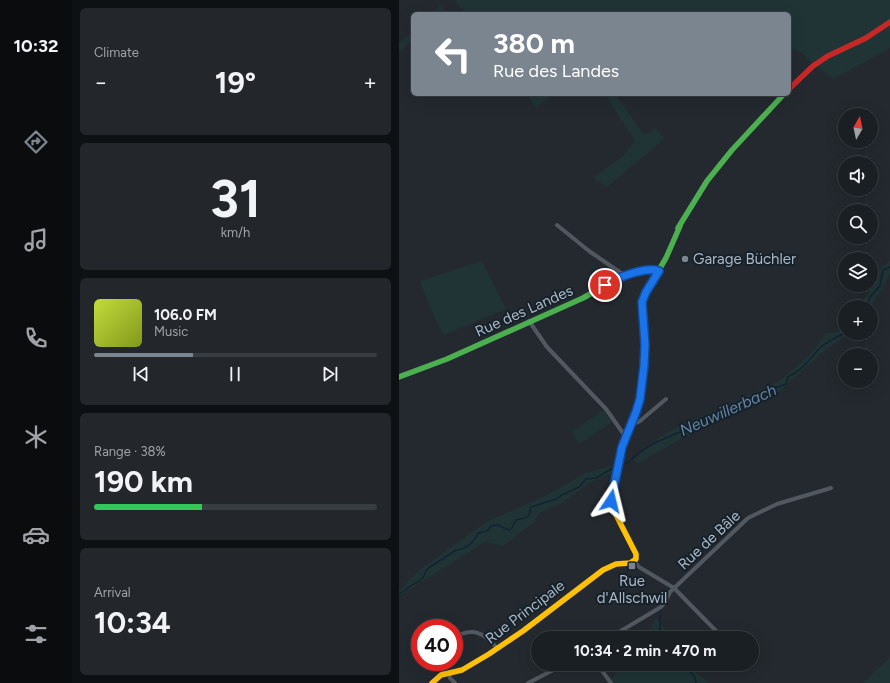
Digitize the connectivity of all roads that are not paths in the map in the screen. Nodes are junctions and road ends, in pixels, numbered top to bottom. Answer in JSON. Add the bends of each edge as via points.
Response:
{"nodes":[{"id":1,"x":890,"y":22,"type":"edge"},
{"id":2,"x":791,"y":87,"type":"edge"},
{"id":3,"x":782,"y":96,"type":"edge"},
{"id":4,"x":557,"y":225,"type":"dead end"},
{"id":5,"x":659,"y":271,"type":"junction"},
{"id":6,"x":624,"y":276,"type":"junction"},
{"id":7,"x":529,"y":321,"type":"junction"},
{"id":8,"x":399,"y":377,"type":"edge"},
{"id":9,"x":666,"y":400,"type":"dead end"},
{"id":10,"x":630,"y":426,"type":"junction"},
{"id":11,"x":625,"y":436,"type":"junction"},
{"id":12,"x":831,"y":488,"type":"dead end"},
{"id":13,"x":634,"y":561,"type":"junction"},
{"id":14,"x":674,"y":588,"type":"junction"},
{"id":15,"x":620,"y":631,"type":"edge"},
{"id":16,"x":716,"y":631,"type":"edge"},
{"id":17,"x":463,"y":634,"type":"edge"},
{"id":18,"x":497,"y":648,"type":"junction"},
{"id":19,"x":551,"y":671,"type":"edge"},
{"id":20,"x":602,"y":671,"type":"edge"},
{"id":21,"x":446,"y":673,"type":"junction"},
{"id":22,"x":432,"y":683,"type":"edge"},
{"id":23,"x":455,"y":683,"type":"edge"},
{"id":24,"x":528,"y":683,"type":"edge"},
{"id":25,"x":611,"y":683,"type":"edge"}],
"edges":[{"from":1,"to":2,"type":"street","via":[[813,66]]},
{"from":3,"to":5,"type":"street","via":[[751,128],[707,181],[680,226]]},
{"from":4,"to":6,"type":"street"},
{"from":5,"to":6,"type":"street","name":"Rue des Landes"},
{"from":5,"to":10,"type":"street","via":[[642,302],[644,366],[640,399]]},
{"from":6,"to":7,"type":"street","name":"Rue des Landes","via":[[585,297]]},
{"from":7,"to":8,"type":"street","name":"Rue des Landes","via":[[439,363]]},
{"from":7,"to":11,"type":"street","via":[[547,347],[606,409]]},
{"from":9,"to":10,"type":"street"},
{"from":10,"to":11,"type":"street"},
{"from":11,"to":13,"type":"street","via":[[611,501],[616,517],[636,554]]},
{"from":12,"to":14,"type":"street","name":"Rue de Bâle","via":[[781,502],[748,518]]},
{"from":13,"to":14,"type":"street","name":"Rue de Bâle"},
{"from":13,"to":18,"type":"street","name":"Rue Principale","via":[[616,564],[603,570]]},
{"from":14,"to":15,"type":"street","via":[[661,606]]},
{"from":14,"to":16,"type":"street"},
{"from":17,"to":18,"type":"street","via":[[479,633],[493,642]]},
{"from":18,"to":21,"type":"street","name":"Rue Principale","via":[[458,672]]},
{"from":19,"to":24,"type":"street"},
{"from":20,"to":25,"type":"street"},
{"from":21,"to":22,"type":"street","name":"Rue Principale"},
{"from":21,"to":23,"type":"street"}]}
